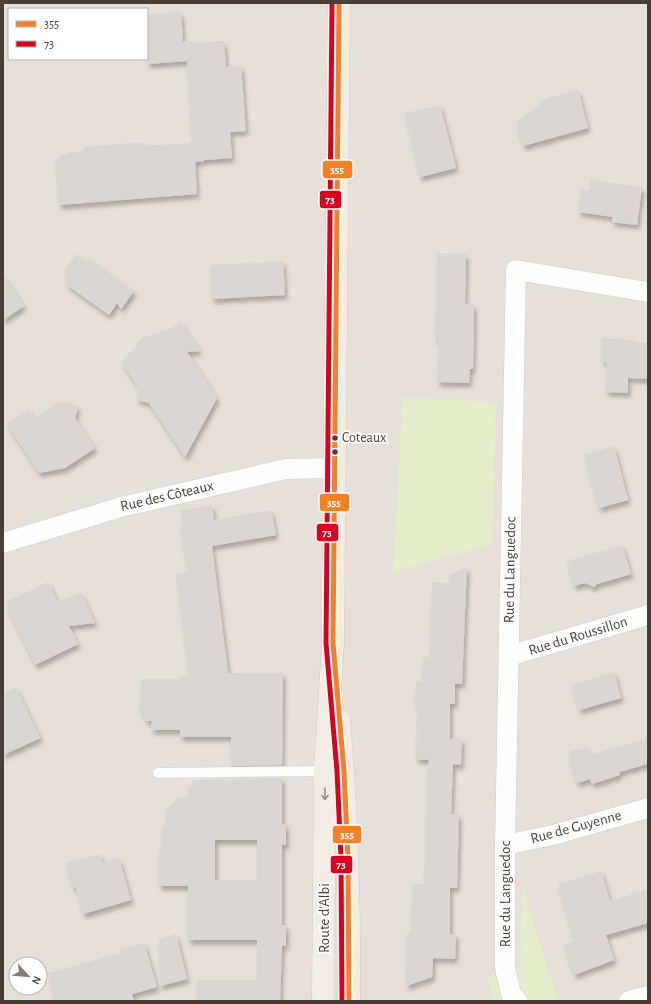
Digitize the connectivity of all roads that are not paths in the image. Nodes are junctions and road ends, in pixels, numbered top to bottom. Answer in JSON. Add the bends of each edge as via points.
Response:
{"nodes":[{"id":1,"x":339,"y":3,"type":"edge"},
{"id":2,"x":648,"y":292,"type":"edge"},
{"id":3,"x":335,"y":468,"type":"junction"},
{"id":4,"x":3,"y":543,"type":"edge"},
{"id":5,"x":648,"y":615,"type":"edge"},
{"id":6,"x":509,"y":656,"type":"junction"},
{"id":7,"x":334,"y":771,"type":"junction"},
{"id":8,"x":158,"y":773,"type":"dead end"},
{"id":9,"x":648,"y":808,"type":"edge"},
{"id":10,"x":505,"y":845,"type":"junction"},
{"id":11,"x":648,"y":996,"type":"edge"},
{"id":12,"x":323,"y":1001,"type":"edge"},
{"id":13,"x":349,"y":1001,"type":"edge"},
{"id":14,"x":518,"y":1001,"type":"edge"},
{"id":15,"x":629,"y":1001,"type":"edge"}],
"edges":[{"from":1,"to":3,"type":"main road","name":"Route d'Albi"},
{"from":2,"to":6,"type":"street","name":"Rue du Languedoc","via":[[516,270]]},
{"from":3,"to":4,"type":"street","name":"Rue des Côteaux","via":[[286,469],[121,507]]},
{"from":3,"to":7,"type":"main road","name":"Route d'Albi"},
{"from":5,"to":6,"type":"street","name":"Rue du Roussillon"},
{"from":6,"to":10,"type":"street","name":"Rue du Languedoc"},
{"from":7,"to":8,"type":"lane"},
{"from":7,"to":12,"type":"main road","name":"Route d'Albi","one_way":true},
{"from":7,"to":13,"type":"main road","name":"Route d'Albi","via":[[348,858]]},
{"from":9,"to":10,"type":"street","name":"Rue de Guyenne","via":[[553,835]]},
{"from":10,"to":14,"type":"street","name":"Rue du Languedoc","via":[[504,968],[511,994]]},
{"from":11,"to":15,"type":"street"}]}
